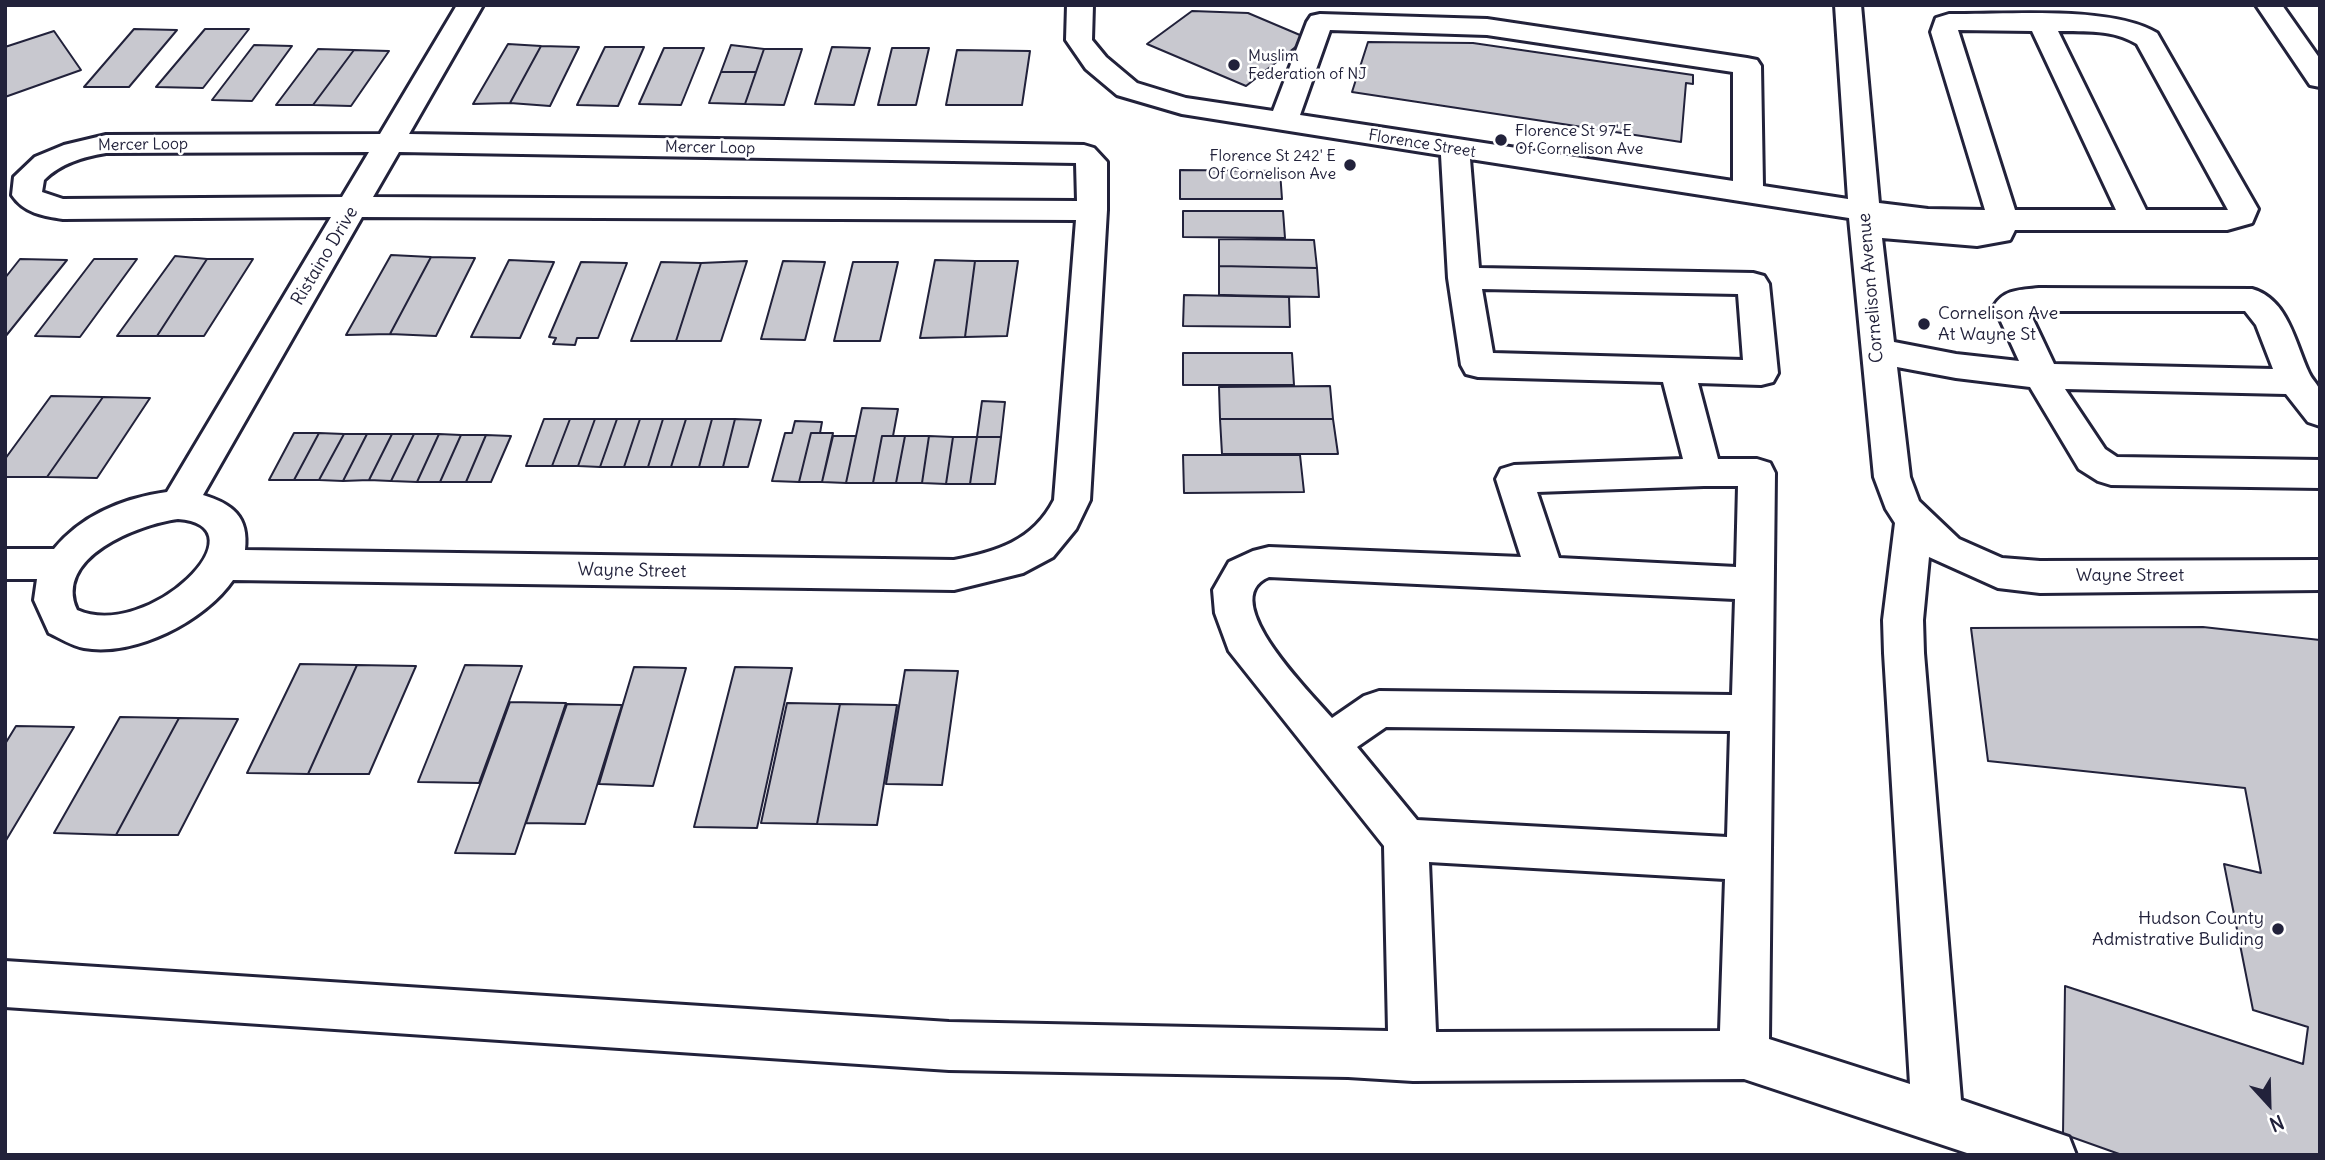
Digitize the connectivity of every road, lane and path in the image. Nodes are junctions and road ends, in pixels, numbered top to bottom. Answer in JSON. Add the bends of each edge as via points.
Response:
{"nodes":[{"id":1,"x":470,"y":5,"type":"edge"},
{"id":2,"x":1080,"y":5,"type":"edge"},
{"id":3,"x":1848,"y":5,"type":"edge"},
{"id":4,"x":2269,"y":5,"type":"edge"},
{"id":5,"x":1320,"y":14,"type":"edge"},
{"id":6,"x":2041,"y":23,"type":"junction"},
{"id":7,"x":2320,"y":79,"type":"edge"},
{"id":8,"x":1283,"y":122,"type":"junction"},
{"id":9,"x":390,"y":143,"type":"junction"},
{"id":10,"x":1455,"y":149,"type":"junction"},
{"id":11,"x":1748,"y":194,"type":"junction"},
{"id":12,"x":354,"y":207,"type":"junction"},
{"id":13,"x":1091,"y":210,"type":"junction"},
{"id":14,"x":1865,"y":219,"type":"junction"},
{"id":15,"x":2135,"y":219,"type":"junction"},
{"id":16,"x":2003,"y":220,"type":"junction"},
{"id":17,"x":1464,"y":278,"type":"junction"},
{"id":18,"x":1878,"y":361,"type":"junction"},
{"id":19,"x":1677,"y":370,"type":"junction"},
{"id":20,"x":2295,"y":382,"type":"junction"},
{"id":21,"x":2046,"y":386,"type":"junction"},
{"id":22,"x":2320,"y":413,"type":"edge"},
{"id":23,"x":1704,"y":472,"type":"junction"},
{"id":24,"x":2320,"y":474,"type":"edge"},
{"id":25,"x":178,"y":505,"type":"junction"},
{"id":26,"x":1914,"y":518,"type":"junction"},
{"id":27,"x":1037,"y":549,"type":"joint"},
{"id":28,"x":1946,"y":550,"type":"joint"},
{"id":29,"x":5,"y":564,"type":"edge"},
{"id":30,"x":64,"y":564,"type":"junction"},
{"id":31,"x":223,"y":565,"type":"junction"},
{"id":32,"x":1545,"y":573,"type":"junction"},
{"id":33,"x":2320,"y":575,"type":"edge"},
{"id":34,"x":1755,"y":584,"type":"junction"},
{"id":35,"x":1752,"y":713,"type":"junction"},
{"id":36,"x":1327,"y":744,"type":"junction"},
{"id":37,"x":1406,"y":840,"type":"junction"},
{"id":38,"x":1749,"y":859,"type":"junction"},
{"id":39,"x":5,"y":984,"type":"edge"},
{"id":40,"x":1744,"y":1055,"type":"junction"},
{"id":41,"x":1413,"y":1057,"type":"junction"},
{"id":42,"x":1937,"y":1119,"type":"junction"},
{"id":43,"x":2050,"y":1155,"type":"edge"}],
"edges":[{"from":1,"to":9,"type":"street","name":"Ristaino Drive"},
{"from":2,"to":8,"type":"street","name":"Florence Street","via":[[1079,40],[1096,63],[1127,89],[1182,106]]},
{"from":3,"to":14,"type":"street","name":"Cornelison Avenue"},
{"from":4,"to":7,"type":"street"},
{"from":5,"to":8,"type":"street"},
{"from":5,"to":11,"type":"street","via":[[1487,27],[1747,66]]},
{"from":6,"to":15,"type":"street"},
{"from":6,"to":15,"type":"street","name":"Florence Street","via":[[2105,24],[2131,29],[2148,39],[2243,209],[2241,216],[2227,220]]},
{"from":6,"to":16,"type":"street","via":[[1945,24]]},
{"from":8,"to":10,"type":"street","name":"Florence Street"},
{"from":9,"to":12,"type":"street","name":"Ristaino Drive"},
{"from":9,"to":12,"type":"street","name":"Mercer Loop","via":[[106,144],[49,160],[29,177],[27,195],[33,202],[63,209]]},
{"from":9,"to":13,"type":"street","name":"Mercer Loop","via":[[1084,154],[1092,162]]},
{"from":10,"to":11,"type":"street","name":"Florence Street"},
{"from":10,"to":17,"type":"street"},
{"from":11,"to":14,"type":"street","name":"Florence Street"},
{"from":12,"to":13,"type":"street","name":"Mercer Loop"},
{"from":12,"to":25,"type":"street","name":"Ristaino Drive"},
{"from":13,"to":27,"type":"street","name":"Mercer Loop","via":[[1072,500],[1055,533]]},
{"from":14,"to":16,"type":"street","name":"Florence Street"},
{"from":14,"to":18,"type":"street","name":"Cornelison Avenue"},
{"from":15,"to":16,"type":"street","name":"Florence Street"},
{"from":17,"to":19,"type":"street","via":[[1478,365]]},
{"from":17,"to":19,"type":"street","via":[[1753,284],[1761,373]]},
{"from":18,"to":21,"type":"street","via":[[2001,393]]},
{"from":18,"to":26,"type":"street","name":"Cornelison Avenue","via":[[1892,477],[1904,509]]},
{"from":19,"to":23,"type":"street"},
{"from":20,"to":21,"type":"street"},
{"from":20,"to":21,"type":"street","via":[[2270,319],[2263,306],[2252,300],[2018,301],[2010,306]]},
{"from":20,"to":22,"type":"street"},
{"from":21,"to":24,"type":"street","via":[[2092,459],[2111,471]]},
{"from":23,"to":32,"type":"street","via":[[1514,480]]},
{"from":23,"to":34,"type":"street","via":[[1757,473]]},
{"from":25,"to":30,"type":"street","via":[[148,509],[108,525],[83,542]]},
{"from":25,"to":31,"type":"street","via":[[200,508],[219,519],[228,535]]},
{"from":26,"to":28,"type":"street","name":"Cornelison Avenue"},
{"from":26,"to":42,"type":"street","via":[[1904,653]]},
{"from":27,"to":31,"type":"street","name":"Wayne Street","via":[[1006,564],[954,575]]},
{"from":28,"to":33,"type":"street","name":"Wayne Street","via":[[1998,573],[2040,577]]},
{"from":29,"to":30,"type":"street"},
{"from":30,"to":31,"type":"street","via":[[53,591],[56,610],[68,624],[106,633],[144,626],[178,610],[205,589]]},
{"from":32,"to":34,"type":"street"},
{"from":32,"to":36,"type":"street","via":[[1269,562],[1248,566],[1236,582],[1231,603],[1243,639]]},
{"from":34,"to":35,"type":"street"},
{"from":35,"to":36,"type":"street","via":[[1378,709]]},
{"from":35,"to":38,"type":"street"},
{"from":36,"to":37,"type":"street"},
{"from":37,"to":38,"type":"street"},
{"from":37,"to":41,"type":"street"},
{"from":38,"to":40,"type":"street"},
{"from":39,"to":41,"type":"street","via":[[949,1046]]},
{"from":40,"to":41,"type":"street"},
{"from":40,"to":42,"type":"street"},
{"from":42,"to":43,"type":"street"}]}
